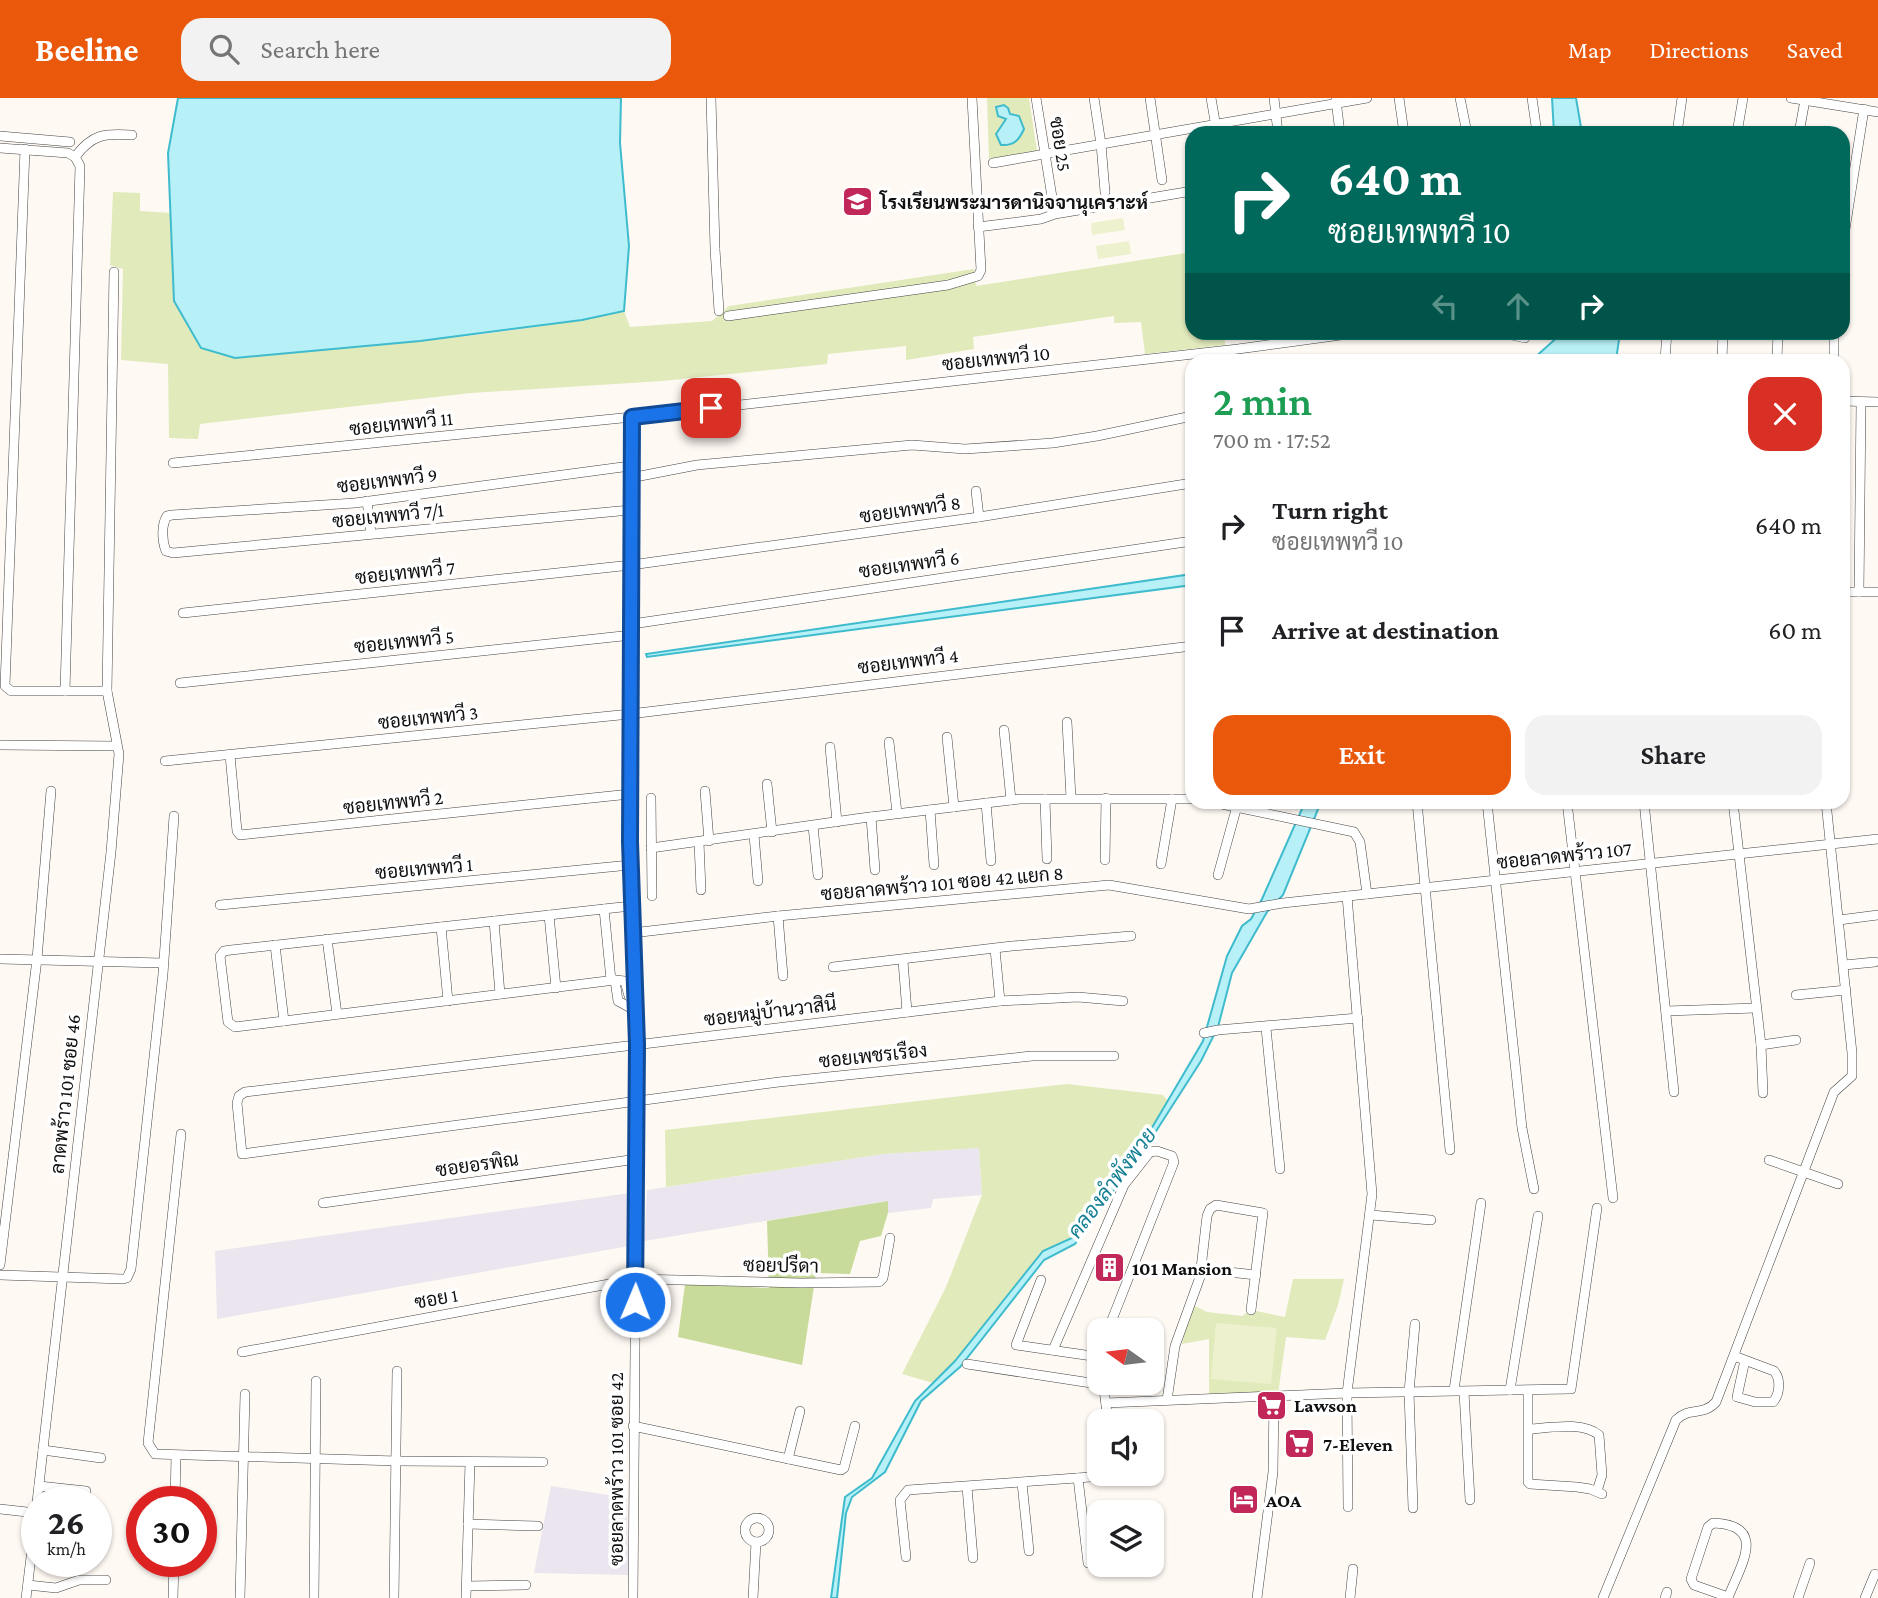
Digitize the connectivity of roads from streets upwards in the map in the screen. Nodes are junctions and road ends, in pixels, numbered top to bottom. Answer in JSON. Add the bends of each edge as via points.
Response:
{"nodes":[{"id":1,"x":711,"y":98,"type":"edge"},
{"id":2,"x":972,"y":98,"type":"edge"},
{"id":3,"x":1036,"y":98,"type":"edge"},
{"id":4,"x":1094,"y":98,"type":"edge"},
{"id":5,"x":1150,"y":98,"type":"edge"},
{"id":6,"x":1211,"y":98,"type":"edge"},
{"id":7,"x":1274,"y":98,"type":"edge"},
{"id":8,"x":1367,"y":98,"type":"edge"},
{"id":9,"x":1399,"y":98,"type":"edge"},
{"id":10,"x":1461,"y":98,"type":"edge"},
{"id":11,"x":1532,"y":98,"type":"edge"},
{"id":12,"x":1682,"y":98,"type":"edge"},
{"id":13,"x":1743,"y":98,"type":"edge"},
{"id":14,"x":1791,"y":98,"type":"edge"},
{"id":15,"x":1805,"y":100,"type":"junction"},
{"id":16,"x":1336,"y":101,"type":"edge"},
{"id":17,"x":1864,"y":109,"type":"junction"},
{"id":18,"x":1878,"y":111,"type":"edge"},
{"id":19,"x":1276,"y":113,"type":"junction"},
{"id":20,"x":1217,"y":126,"type":"edge"},
{"id":21,"x":1225,"y":126,"type":"edge"},
{"id":22,"x":1277,"y":126,"type":"edge"},
{"id":23,"x":1339,"y":126,"type":"edge"},
{"id":24,"x":1403,"y":126,"type":"edge"},
{"id":25,"x":1466,"y":126,"type":"edge"},
{"id":26,"x":1536,"y":126,"type":"edge"},
{"id":27,"x":1678,"y":126,"type":"edge"},
{"id":28,"x":1738,"y":126,"type":"edge"},
{"id":29,"x":1800,"y":126,"type":"edge"},
{"id":30,"x":1185,"y":131,"type":"edge"},
{"id":31,"x":1156,"y":134,"type":"junction"},
{"id":32,"x":132,"y":135,"type":"dead end"},
{"id":33,"x":0,"y":136,"type":"edge"},
{"id":34,"x":71,"y":142,"type":"dead end"},
{"id":35,"x":1101,"y":144,"type":"junction"},
{"id":36,"x":0,"y":148,"type":"edge"},
{"id":37,"x":25,"y":149,"type":"junction"},
{"id":38,"x":1045,"y":153,"type":"junction"},
{"id":39,"x":75,"y":157,"type":"junction"},
{"id":40,"x":993,"y":163,"type":"dead end"},
{"id":41,"x":1163,"y":180,"type":"dead end"},
{"id":42,"x":1105,"y":192,"type":"dead end"},
{"id":43,"x":1185,"y":192,"type":"edge"},
{"id":44,"x":1052,"y":197,"type":"dead end"},
{"id":45,"x":1850,"y":198,"type":"edge"},
{"id":46,"x":978,"y":227,"type":"junction"},
{"id":47,"x":114,"y":272,"type":"dead end"},
{"id":48,"x":1304,"y":340,"type":"edge"},
{"id":49,"x":1193,"y":354,"type":"edge"},
{"id":50,"x":1185,"y":355,"type":"edge"},
{"id":51,"x":1850,"y":401,"type":"edge"},
{"id":52,"x":1861,"y":402,"type":"junction"},
{"id":53,"x":1878,"y":402,"type":"edge"},
{"id":54,"x":632,"y":417,"type":"junction"},
{"id":55,"x":1185,"y":417,"type":"edge"},
{"id":56,"x":173,"y":463,"type":"dead end"},
{"id":57,"x":630,"y":466,"type":"junction"},
{"id":58,"x":630,"y":478,"type":"junction"},
{"id":59,"x":1185,"y":484,"type":"edge"},
{"id":60,"x":976,"y":491,"type":"dead end"},
{"id":61,"x":368,"y":501,"type":"junction"},
{"id":62,"x":630,"y":510,"type":"junction"},
{"id":63,"x":979,"y":517,"type":"junction"},
{"id":64,"x":371,"y":533,"type":"junction"},
{"id":65,"x":163,"y":536,"type":"joint"},
{"id":66,"x":1185,"y":542,"type":"edge"},
{"id":67,"x":631,"y":565,"type":"junction"},
{"id":68,"x":1850,"y":592,"type":"edge"},
{"id":69,"x":1859,"y":592,"type":"junction"},
{"id":70,"x":1878,"y":592,"type":"edge"},
{"id":71,"x":183,"y":613,"type":"dead end"},
{"id":72,"x":632,"y":624,"type":"junction"},
{"id":73,"x":632,"y":635,"type":"junction"},
{"id":74,"x":1185,"y":647,"type":"edge"},
{"id":75,"x":180,"y":682,"type":"dead end"},
{"id":76,"x":65,"y":691,"type":"junction"},
{"id":77,"x":107,"y":691,"type":"junction"},
{"id":78,"x":630,"y":714,"type":"junction"},
{"id":79,"x":1067,"y":722,"type":"dead end"},
{"id":80,"x":1004,"y":730,"type":"dead end"},
{"id":81,"x":947,"y":737,"type":"dead end"},
{"id":82,"x":889,"y":742,"type":"dead end"},
{"id":83,"x":0,"y":744,"type":"edge"},
{"id":84,"x":116,"y":746,"type":"junction"},
{"id":85,"x":830,"y":747,"type":"dead end"},
{"id":86,"x":230,"y":755,"type":"junction"},
{"id":87,"x":165,"y":761,"type":"dead end"},
{"id":88,"x":767,"y":784,"type":"dead end"},
{"id":89,"x":51,"y":791,"type":"dead end"},
{"id":90,"x":705,"y":791,"type":"dead end"},
{"id":91,"x":630,"y":794,"type":"junction"},
{"id":92,"x":651,"y":798,"type":"dead end"},
{"id":93,"x":1071,"y":798,"type":"junction"},
{"id":94,"x":1106,"y":798,"type":"junction"},
{"id":95,"x":1045,"y":799,"type":"junction"},
{"id":96,"x":1172,"y":799,"type":"junction"},
{"id":97,"x":1185,"y":799,"type":"edge"},
{"id":98,"x":1011,"y":800,"type":"junction"},
{"id":99,"x":986,"y":803,"type":"junction"},
{"id":100,"x":954,"y":807,"type":"junction"},
{"id":101,"x":1241,"y":809,"type":"edge"},
{"id":102,"x":1251,"y":809,"type":"edge"},
{"id":103,"x":1418,"y":809,"type":"edge"},
{"id":104,"x":1488,"y":809,"type":"edge"},
{"id":105,"x":1568,"y":809,"type":"edge"},
{"id":106,"x":1645,"y":809,"type":"edge"},
{"id":107,"x":1734,"y":809,"type":"edge"},
{"id":108,"x":1827,"y":809,"type":"edge"},
{"id":109,"x":930,"y":810,"type":"junction"},
{"id":110,"x":897,"y":813,"type":"junction"},
{"id":111,"x":174,"y":816,"type":"dead end"},
{"id":112,"x":871,"y":817,"type":"junction"},
{"id":113,"x":838,"y":822,"type":"junction"},
{"id":114,"x":813,"y":826,"type":"junction"},
{"id":115,"x":772,"y":832,"type":"junction"},
{"id":116,"x":754,"y":835,"type":"junction"},
{"id":117,"x":1878,"y":839,"type":"edge"},
{"id":118,"x":709,"y":841,"type":"junction"},
{"id":119,"x":699,"y":842,"type":"junction"},
{"id":120,"x":1832,"y":844,"type":"junction"},
{"id":121,"x":652,"y":848,"type":"junction"},
{"id":122,"x":1740,"y":854,"type":"junction"},
{"id":123,"x":1047,"y":859,"type":"dead end"},
{"id":124,"x":1105,"y":860,"type":"dead end"},
{"id":125,"x":991,"y":861,"type":"dead end"},
{"id":126,"x":1651,"y":863,"type":"junction"},
{"id":127,"x":1161,"y":864,"type":"dead end"},
{"id":128,"x":630,"y":865,"type":"junction"},
{"id":129,"x":934,"y":865,"type":"dead end"},
{"id":130,"x":876,"y":870,"type":"dead end"},
{"id":131,"x":1574,"y":872,"type":"junction"},
{"id":132,"x":818,"y":875,"type":"dead end"},
{"id":133,"x":1218,"y":875,"type":"dead end"},
{"id":134,"x":1495,"y":880,"type":"junction"},
{"id":135,"x":758,"y":881,"type":"dead end"},
{"id":136,"x":1427,"y":887,"type":"junction"},
{"id":137,"x":701,"y":890,"type":"dead end"},
{"id":138,"x":1367,"y":894,"type":"junction"},
{"id":139,"x":652,"y":896,"type":"dead end"},
{"id":140,"x":1347,"y":896,"type":"junction"},
{"id":141,"x":220,"y":905,"type":"dead end"},
{"id":142,"x":631,"y":906,"type":"junction"},
{"id":143,"x":604,"y":909,"type":"junction"},
{"id":144,"x":1255,"y":909,"type":"joint"},
{"id":145,"x":549,"y":915,"type":"junction"},
{"id":146,"x":1878,"y":915,"type":"edge"},
{"id":147,"x":778,"y":916,"type":"junction"},
{"id":148,"x":1839,"y":920,"type":"junction"},
{"id":149,"x":494,"y":921,"type":"junction"},
{"id":150,"x":441,"y":927,"type":"junction"},
{"id":151,"x":632,"y":933,"type":"junction"},
{"id":152,"x":1131,"y":936,"type":"dead end"},
{"id":153,"x":327,"y":939,"type":"junction"},
{"id":154,"x":275,"y":945,"type":"junction"},
{"id":155,"x":995,"y":949,"type":"junction"},
{"id":156,"x":0,"y":959,"type":"edge"},
{"id":157,"x":37,"y":959,"type":"junction"},
{"id":158,"x":903,"y":961,"type":"junction"},
{"id":159,"x":98,"y":962,"type":"junction"},
{"id":160,"x":163,"y":962,"type":"junction"},
{"id":161,"x":1875,"y":962,"type":"dead end"},
{"id":162,"x":1844,"y":965,"type":"junction"},
{"id":163,"x":833,"y":967,"type":"dead end"},
{"id":164,"x":783,"y":976,"type":"dead end"},
{"id":165,"x":613,"y":980,"type":"junction"},
{"id":166,"x":556,"y":988,"type":"junction"},
{"id":167,"x":1846,"y":990,"type":"junction"},
{"id":168,"x":500,"y":994,"type":"junction"},
{"id":169,"x":1796,"y":995,"type":"dead end"},
{"id":170,"x":635,"y":1000,"type":"junction"},
{"id":171,"x":448,"y":1001,"type":"junction"},
{"id":172,"x":1000,"y":1001,"type":"junction"},
{"id":173,"x":1122,"y":1001,"type":"dead end"},
{"id":174,"x":1756,"y":1008,"type":"junction"},
{"id":175,"x":1666,"y":1011,"type":"junction"},
{"id":176,"x":907,"y":1012,"type":"junction"},
{"id":177,"x":337,"y":1014,"type":"junction"},
{"id":178,"x":1358,"y":1018,"type":"junction"},
{"id":179,"x":284,"y":1021,"type":"junction"},
{"id":180,"x":1266,"y":1028,"type":"junction"},
{"id":181,"x":1204,"y":1033,"type":"dead end"},
{"id":182,"x":1796,"y":1040,"type":"dead end"},
{"id":183,"x":637,"y":1044,"type":"junction"},
{"id":184,"x":1760,"y":1045,"type":"junction"},
{"id":185,"x":1114,"y":1056,"type":"dead end"},
{"id":186,"x":1674,"y":1092,"type":"dead end"},
{"id":187,"x":1763,"y":1093,"type":"dead end"},
{"id":188,"x":637,"y":1103,"type":"junction"},
{"id":189,"x":181,"y":1134,"type":"dead end"},
{"id":190,"x":1450,"y":1150,"type":"dead end"},
{"id":191,"x":636,"y":1160,"type":"junction"},
{"id":192,"x":1769,"y":1160,"type":"dead end"},
{"id":193,"x":1280,"y":1169,"type":"dead end"},
{"id":194,"x":1804,"y":1171,"type":"junction"},
{"id":195,"x":1838,"y":1184,"type":"dead end"},
{"id":196,"x":1534,"y":1189,"type":"dead end"},
{"id":197,"x":1613,"y":1198,"type":"dead end"},
{"id":198,"x":323,"y":1203,"type":"dead end"},
{"id":199,"x":1481,"y":1203,"type":"dead end"},
{"id":200,"x":1597,"y":1208,"type":"dead end"},
{"id":201,"x":1371,"y":1215,"type":"junction"},
{"id":202,"x":1538,"y":1216,"type":"dead end"},
{"id":203,"x":1431,"y":1220,"type":"dead end"},
{"id":204,"x":890,"y":1238,"type":"dead end"},
{"id":205,"x":0,"y":1265,"type":"edge"},
{"id":206,"x":1201,"y":1269,"type":"junction"},
{"id":207,"x":0,"y":1275,"type":"edge"},
{"id":208,"x":1256,"y":1275,"type":"junction"},
{"id":209,"x":62,"y":1276,"type":"junction"},
{"id":210,"x":636,"y":1279,"type":"junction"},
{"id":211,"x":1041,"y":1280,"type":"dead end"},
{"id":212,"x":1251,"y":1310,"type":"dead end"},
{"id":213,"x":1113,"y":1318,"type":"edge"},
{"id":214,"x":1415,"y":1324,"type":"dead end"},
{"id":215,"x":1052,"y":1350,"type":"junction"},
{"id":216,"x":242,"y":1352,"type":"dead end"},
{"id":217,"x":1087,"y":1355,"type":"edge"},
{"id":218,"x":1734,"y":1356,"type":"junction"},
{"id":219,"x":1745,"y":1360,"type":"junction"},
{"id":220,"x":967,"y":1364,"type":"dead end"},
{"id":221,"x":397,"y":1371,"type":"dead end"},
{"id":222,"x":316,"y":1381,"type":"dead end"},
{"id":223,"x":1087,"y":1382,"type":"edge"},
{"id":224,"x":1454,"y":1390,"type":"junction"},
{"id":225,"x":1510,"y":1390,"type":"junction"},
{"id":226,"x":1528,"y":1391,"type":"junction"},
{"id":227,"x":1409,"y":1392,"type":"junction"},
{"id":228,"x":1464,"y":1392,"type":"junction"},
{"id":229,"x":1347,"y":1393,"type":"junction"},
{"id":230,"x":244,"y":1394,"type":"dead end"},
{"id":231,"x":1105,"y":1395,"type":"edge"},
{"id":232,"x":1274,"y":1397,"type":"junction"},
{"id":233,"x":1167,"y":1400,"type":"junction"},
{"id":234,"x":1106,"y":1403,"type":"junction"},
{"id":235,"x":1107,"y":1409,"type":"edge"},
{"id":236,"x":800,"y":1410,"type":"dead end"},
{"id":237,"x":633,"y":1426,"type":"junction"},
{"id":238,"x":855,"y":1426,"type":"dead end"},
{"id":239,"x":1529,"y":1429,"type":"junction"},
{"id":240,"x":43,"y":1450,"type":"junction"},
{"id":241,"x":176,"y":1455,"type":"junction"},
{"id":242,"x":242,"y":1455,"type":"junction"},
{"id":243,"x":316,"y":1457,"type":"junction"},
{"id":244,"x":102,"y":1458,"type":"dead end"},
{"id":245,"x":788,"y":1459,"type":"junction"},
{"id":246,"x":397,"y":1461,"type":"junction"},
{"id":247,"x":470,"y":1462,"type":"junction"},
{"id":248,"x":543,"y":1462,"type":"dead end"},
{"id":249,"x":1087,"y":1477,"type":"edge"},
{"id":250,"x":1079,"y":1478,"type":"junction"},
{"id":251,"x":1022,"y":1483,"type":"junction"},
{"id":252,"x":39,"y":1486,"type":"edge"},
{"id":253,"x":175,"y":1486,"type":"edge"},
{"id":254,"x":967,"y":1487,"type":"junction"},
{"id":255,"x":1470,"y":1500,"type":"dead end"},
{"id":256,"x":1348,"y":1507,"type":"dead end"},
{"id":257,"x":1413,"y":1508,"type":"dead end"},
{"id":258,"x":0,"y":1509,"type":"edge"},
{"id":259,"x":21,"y":1510,"type":"edge"},
{"id":260,"x":468,"y":1524,"type":"junction"},
{"id":261,"x":538,"y":1526,"type":"dead end"},
{"id":262,"x":756,"y":1542,"type":"dead end"},
{"id":263,"x":1029,"y":1551,"type":"dead end"},
{"id":264,"x":1087,"y":1554,"type":"edge"},
{"id":265,"x":906,"y":1557,"type":"dead end"},
{"id":266,"x":973,"y":1558,"type":"dead end"},
{"id":267,"x":1810,"y":1563,"type":"dead end"},
{"id":268,"x":1353,"y":1569,"type":"dead end"},
{"id":269,"x":1875,"y":1574,"type":"dead end"},
{"id":270,"x":29,"y":1577,"type":"edge"},
{"id":271,"x":174,"y":1577,"type":"edge"},
{"id":272,"x":106,"y":1580,"type":"dead end"},
{"id":273,"x":28,"y":1585,"type":"junction"},
{"id":274,"x":526,"y":1585,"type":"dead end"},
{"id":275,"x":467,"y":1586,"type":"junction"},
{"id":276,"x":1728,"y":1597,"type":"edge"},
{"id":277,"x":26,"y":1598,"type":"edge"},
{"id":278,"x":173,"y":1598,"type":"edge"},
{"id":279,"x":240,"y":1598,"type":"edge"},
{"id":280,"x":314,"y":1598,"type":"edge"},
{"id":281,"x":394,"y":1598,"type":"edge"},
{"id":282,"x":466,"y":1598,"type":"edge"},
{"id":283,"x":633,"y":1598,"type":"edge"},
{"id":284,"x":753,"y":1598,"type":"edge"},
{"id":285,"x":1257,"y":1598,"type":"edge"},
{"id":286,"x":1350,"y":1598,"type":"edge"},
{"id":287,"x":1603,"y":1598,"type":"edge"},
{"id":288,"x":1798,"y":1598,"type":"edge"},
{"id":289,"x":1865,"y":1598,"type":"edge"}],
"edges":[{"from":1,"to":46,"type":"street","via":[[715,249],[724,313],[974,278],[981,270]]},
{"from":2,"to":46,"type":"street"},
{"from":3,"to":38,"type":"street","name":"ซอย 25"},
{"from":4,"to":35,"type":"street"},
{"from":5,"to":31,"type":"street"},
{"from":6,"to":20,"type":"street"},
{"from":7,"to":19,"type":"street"},
{"from":8,"to":16,"type":"street"},
{"from":9,"to":24,"type":"street"},
{"from":10,"to":25,"type":"street"},
{"from":11,"to":26,"type":"street"},
{"from":12,"to":27,"type":"street"},
{"from":13,"to":28,"type":"street"},
{"from":14,"to":15,"type":"street"},
{"from":15,"to":17,"type":"street"},
{"from":15,"to":29,"type":"street"},
{"from":16,"to":19,"type":"street"},
{"from":16,"to":23,"type":"street"},
{"from":17,"to":18,"type":"street"},
{"from":17,"to":45,"type":"street"},
{"from":19,"to":21,"type":"street"},
{"from":19,"to":22,"type":"street"},
{"from":30,"to":31,"type":"street"},
{"from":31,"to":35,"type":"street"},
{"from":31,"to":41,"type":"street"},
{"from":32,"to":39,"type":"street","via":[[100,136]]},
{"from":33,"to":34,"type":"street"},
{"from":35,"to":38,"type":"street"},
{"from":35,"to":42,"type":"street"},
{"from":36,"to":37,"type":"street"},
{"from":37,"to":39,"type":"street"},
{"from":37,"to":76,"type":"street","via":[[5,686],[11,691]]},
{"from":38,"to":40,"type":"street"},
{"from":38,"to":44,"type":"street","name":"ซอย 25"},
{"from":39,"to":76,"type":"street","via":[[80,166]]},
{"from":43,"to":46,"type":"street"},
{"from":47,"to":77,"type":"street","name":"ลาดพร้าว 101 ซอย 46"},
{"from":48,"to":49,"type":"street","name":"ซอยเทพทวี 10"},
{"from":50,"to":54,"type":"street","name":"ซอยเทพทวี 10"},
{"from":51,"to":52,"type":"street"},
{"from":52,"to":53,"type":"street"},
{"from":52,"to":69,"type":"street"},
{"from":54,"to":56,"type":"street","name":"ซอยเทพทวี 11"},
{"from":54,"to":57,"type":"street","name":"ซอยลาดพร้าว 101 ซอย 42"},
{"from":55,"to":58,"type":"street","via":[[1053,443],[965,449],[912,445],[697,465]]},
{"from":57,"to":58,"type":"street","name":"ซอยลาดพร้าว 101 ซอย 42"},
{"from":57,"to":61,"type":"street","name":"ซอยเทพทวี 9"},
{"from":58,"to":62,"type":"street","name":"ซอยลาดพร้าว 101 ซอย 42"},
{"from":59,"to":63,"type":"street","name":"ซอยเทพทวี 8"},
{"from":60,"to":63,"type":"street"},
{"from":61,"to":64,"type":"street"},
{"from":61,"to":65,"type":"street","name":"ซอยเทพทวี 9","via":[[172,515],[163,523]]},
{"from":62,"to":64,"type":"street","name":"ซอยเทพทวี 7/1"},
{"from":62,"to":67,"type":"street","name":"ซอยลาดพร้าว 101 ซอย 42"},
{"from":63,"to":67,"type":"street","name":"ซอยเทพทวี 8"},
{"from":64,"to":65,"type":"street","name":"ซอยเทพทวี 7/1","via":[[173,553],[164,549]]},
{"from":66,"to":72,"type":"street","name":"ซอยเทพทวี 6"},
{"from":67,"to":71,"type":"street","name":"ซอยเทพทวี 7"},
{"from":67,"to":72,"type":"street","name":"ซอยลาดพร้าว 101 ซอย 42"},
{"from":68,"to":69,"type":"street"},
{"from":69,"to":70,"type":"street"},
{"from":72,"to":73,"type":"street","name":"ซอยลาดพร้าว 101 ซอย 42"},
{"from":73,"to":75,"type":"street","name":"ซอยเทพทวี 5"},
{"from":73,"to":78,"type":"street","name":"ซอยลาดพร้าว 101 ซอย 42"},
{"from":74,"to":78,"type":"street","name":"ซอยเทพทวี 4"},
{"from":76,"to":77,"type":"street"},
{"from":77,"to":84,"type":"street","name":"ลาดพร้าว 101 ซอย 46"},
{"from":78,"to":86,"type":"street","name":"ซอยเทพทวี 3"},
{"from":78,"to":91,"type":"street","name":"ซอยลาดพร้าว 101 ซอย 42"},
{"from":79,"to":93,"type":"street"},
{"from":80,"to":98,"type":"street"},
{"from":81,"to":100,"type":"street"},
{"from":82,"to":110,"type":"street"},
{"from":83,"to":84,"type":"street"},
{"from":84,"to":159,"type":"street","name":"ลาดพร้าว 101 ซอย 46","via":[[111,852]]},
{"from":85,"to":113,"type":"street"},
{"from":86,"to":87,"type":"street","name":"ซอยเทพทวี 3"},
{"from":86,"to":91,"type":"street","name":"ซอยเทพทวี 2","via":[[240,835]]},
{"from":88,"to":115,"type":"street"},
{"from":89,"to":157,"type":"street"},
{"from":90,"to":118,"type":"street"},
{"from":91,"to":128,"type":"street","name":"ซอยลาดพร้าว 101 ซอย 42"},
{"from":92,"to":121,"type":"street"},
{"from":93,"to":94,"type":"street"},
{"from":93,"to":95,"type":"street"},
{"from":94,"to":96,"type":"street"},
{"from":94,"to":124,"type":"street"},
{"from":95,"to":98,"type":"street"},
{"from":95,"to":123,"type":"street"},
{"from":96,"to":97,"type":"street"},
{"from":96,"to":127,"type":"street"},
{"from":98,"to":99,"type":"street"},
{"from":99,"to":100,"type":"street"},
{"from":99,"to":125,"type":"street"},
{"from":100,"to":109,"type":"street"},
{"from":101,"to":133,"type":"street"},
{"from":102,"to":138,"type":"street","via":[[1356,833]]},
{"from":103,"to":136,"type":"street"},
{"from":104,"to":134,"type":"street"},
{"from":105,"to":131,"type":"street"},
{"from":106,"to":126,"type":"street"},
{"from":107,"to":122,"type":"street"},
{"from":108,"to":120,"type":"street"},
{"from":109,"to":110,"type":"street"},
{"from":109,"to":129,"type":"street"},
{"from":110,"to":112,"type":"street"},
{"from":111,"to":160,"type":"street"},
{"from":112,"to":113,"type":"street"},
{"from":112,"to":130,"type":"street"},
{"from":113,"to":114,"type":"street"},
{"from":114,"to":115,"type":"street"},
{"from":114,"to":132,"type":"street"},
{"from":115,"to":116,"type":"street"},
{"from":116,"to":118,"type":"street"},
{"from":116,"to":135,"type":"street"},
{"from":117,"to":120,"type":"street","name":"ซอยลาดพร้าว 107"},
{"from":118,"to":119,"type":"street"},
{"from":119,"to":121,"type":"street"},
{"from":119,"to":137,"type":"street"},
{"from":120,"to":122,"type":"street","name":"ซอยลาดพร้าว 107"},
{"from":120,"to":148,"type":"street"},
{"from":121,"to":139,"type":"street"},
{"from":122,"to":126,"type":"street","name":"ซอยลาดพร้าว 107"},
{"from":122,"to":174,"type":"street"},
{"from":126,"to":131,"type":"street","name":"ซอยลาดพร้าว 107"},
{"from":126,"to":175,"type":"street"},
{"from":128,"to":141,"type":"street","name":"ซอยเทพทวี 1"},
{"from":128,"to":142,"type":"street","name":"ซอยลาดพร้าว 101 ซอย 42"},
{"from":131,"to":134,"type":"street","name":"ซอยลาดพร้าว 107"},
{"from":131,"to":197,"type":"street"},
{"from":134,"to":136,"type":"street","name":"ซอยลาดพร้าว 107"},
{"from":134,"to":196,"type":"street","via":[[1522,1128]]},
{"from":136,"to":138,"type":"street","name":"ซอยลาดพร้าว 107"},
{"from":136,"to":190,"type":"street"},
{"from":138,"to":140,"type":"street","name":"ซอยลาดพร้าว 107"},
{"from":140,"to":144,"type":"street","name":"ซอยลาดพร้าว 107"},
{"from":140,"to":178,"type":"street"},
{"from":142,"to":143,"type":"street"},
{"from":142,"to":151,"type":"street","name":"ซอยลาดพร้าว 101 ซอย 42"},
{"from":143,"to":145,"type":"street"},
{"from":143,"to":165,"type":"street"},
{"from":144,"to":147,"type":"street","name":"ซอยลาดพร้าว 101 ซอย 42 แยก 8","via":[[1109,885]]},
{"from":145,"to":149,"type":"street"},
{"from":145,"to":166,"type":"street"},
{"from":146,"to":148,"type":"street"},
{"from":147,"to":151,"type":"street","name":"ซอยลาดพร้าว 101 ซอย 42 แยก 8"},
{"from":147,"to":164,"type":"street"},
{"from":148,"to":162,"type":"street"},
{"from":149,"to":150,"type":"street"},
{"from":149,"to":168,"type":"street"},
{"from":150,"to":153,"type":"street"},
{"from":150,"to":171,"type":"street"},
{"from":151,"to":170,"type":"street","name":"ซอยลาดพร้าว 101 ซอย 42"},
{"from":152,"to":155,"type":"street","name":"ซอยหมู่บ้านวาสินี"},
{"from":153,"to":154,"type":"street"},
{"from":153,"to":177,"type":"street"},
{"from":154,"to":179,"type":"street"},
{"from":154,"to":179,"type":"street","via":[[221,953],[223,981],[231,1025]]},
{"from":155,"to":158,"type":"street","name":"ซอยหมู่บ้านวาสินี"},
{"from":155,"to":172,"type":"street"},
{"from":156,"to":157,"type":"street"},
{"from":157,"to":159,"type":"street"},
{"from":157,"to":205,"type":"street"},
{"from":158,"to":163,"type":"street","name":"ซอยหมู่บ้านวาสินี"},
{"from":158,"to":176,"type":"street"},
{"from":159,"to":160,"type":"street"},
{"from":159,"to":209,"type":"street","name":"ลาดพร้าว 101 ซอย 46"},
{"from":160,"to":209,"type":"street","via":[[131,1269],[123,1279]]},
{"from":161,"to":162,"type":"street"},
{"from":162,"to":167,"type":"street"},
{"from":165,"to":166,"type":"street"},
{"from":165,"to":170,"type":"street","via":[[625,981]]},
{"from":166,"to":168,"type":"street"},
{"from":167,"to":169,"type":"street"},
{"from":167,"to":194,"type":"street","via":[[1852,1076],[1834,1092]]},
{"from":168,"to":171,"type":"street"},
{"from":170,"to":183,"type":"street","name":"ซอยลาดพร้าว 101 ซอย 42"},
{"from":171,"to":177,"type":"street"},
{"from":172,"to":173,"type":"street","name":"ซอยหมู่บ้านวาสินี","via":[[1078,997]]},
{"from":172,"to":176,"type":"street","name":"ซอยหมู่บ้านวาสินี"},
{"from":174,"to":175,"type":"street"},
{"from":174,"to":184,"type":"street"},
{"from":175,"to":186,"type":"street"},
{"from":176,"to":183,"type":"street","name":"ซอยหมู่บ้านวาสินี"},
{"from":177,"to":179,"type":"street"},
{"from":178,"to":180,"type":"street"},
{"from":178,"to":201,"type":"street"},
{"from":180,"to":181,"type":"street"},
{"from":180,"to":193,"type":"street"},
{"from":182,"to":184,"type":"street"},
{"from":183,"to":188,"type":"street","name":"ซอยลาดพร้าว 101 ซอย 42"},
{"from":183,"to":188,"type":"street","name":"ซอยหมู่บ้านวาสินี","via":[[245,1093],[237,1102],[242,1154]]},
{"from":184,"to":187,"type":"street"},
{"from":185,"to":188,"type":"street","name":"ซอยเพชรเรือง","via":[[1032,1056]]},
{"from":188,"to":191,"type":"street","name":"ซอยลาดพร้าว 101 ซอย 42"},
{"from":189,"to":241,"type":"street","via":[[148,1443],[155,1454]]},
{"from":191,"to":198,"type":"street","name":"ซอยอรพิณ"},
{"from":191,"to":210,"type":"street","name":"ซอยลาดพร้าว 101 ซอย 42"},
{"from":192,"to":194,"type":"street"},
{"from":194,"to":195,"type":"street"},
{"from":194,"to":218,"type":"street"},
{"from":199,"to":224,"type":"street"},
{"from":200,"to":226,"type":"street","via":[[1572,1387]]},
{"from":201,"to":203,"type":"street"},
{"from":201,"to":229,"type":"street"},
{"from":202,"to":225,"type":"street"},
{"from":204,"to":210,"type":"street","name":"ซอยปรีดา","via":[[879,1282]]},
{"from":206,"to":208,"type":"street"},
{"from":206,"to":208,"type":"street","via":[[1207,1216],[1216,1205],[1263,1213]]},
{"from":206,"to":233,"type":"street","via":[[1175,1346]]},
{"from":207,"to":209,"type":"street"},
{"from":208,"to":212,"type":"street"},
{"from":209,"to":240,"type":"street","name":"ลาดพร้าว 101 ซอย 46"},
{"from":210,"to":216,"type":"street","name":"ซอย 1"},
{"from":210,"to":237,"type":"street","name":"ซอยลาดพร้าว 101 ซอย 42"},
{"from":211,"to":215,"type":"street","via":[[1016,1344]]},
{"from":213,"to":215,"type":"street","via":[[1174,1162],[1172,1156],[1157,1150],[1150,1152],[1124,1185]]},
{"from":214,"to":227,"type":"street"},
{"from":215,"to":217,"type":"street"},
{"from":218,"to":219,"type":"street"},
{"from":218,"to":287,"type":"street","via":[[1716,1402],[1704,1412],[1686,1412],[1676,1420]]},
{"from":219,"to":219,"type":"street","via":[[1737,1397],[1773,1402],[1779,1385],[1777,1373]]},
{"from":220,"to":223,"type":"street"},
{"from":221,"to":246,"type":"street"},
{"from":222,"to":243,"type":"street"},
{"from":224,"to":227,"type":"street"},
{"from":224,"to":228,"type":"street"},
{"from":225,"to":226,"type":"street"},
{"from":225,"to":228,"type":"street"},
{"from":226,"to":239,"type":"street"},
{"from":227,"to":229,"type":"street"},
{"from":227,"to":257,"type":"street"},
{"from":228,"to":255,"type":"street"},
{"from":229,"to":232,"type":"street"},
{"from":229,"to":256,"type":"street"},
{"from":230,"to":242,"type":"street"},
{"from":231,"to":234,"type":"street"},
{"from":232,"to":233,"type":"street"},
{"from":232,"to":285,"type":"street","via":[[1273,1472]]},
{"from":233,"to":234,"type":"street"},
{"from":234,"to":235,"type":"street"},
{"from":236,"to":245,"type":"street"},
{"from":237,"to":245,"type":"street"},
{"from":237,"to":283,"type":"street","name":"ซอยลาดพร้าว 101 ซอย 42"},
{"from":238,"to":245,"type":"street","via":[[843,1470]]},
{"from":239,"to":239,"type":"street","via":[[1530,1484],[1600,1493],[1599,1435],[1572,1427]]},
{"from":240,"to":244,"type":"street"},
{"from":240,"to":252,"type":"street","name":"ลาดพร้าว 101 ซอย 46"},
{"from":241,"to":242,"type":"street"},
{"from":241,"to":253,"type":"street"},
{"from":242,"to":243,"type":"street"},
{"from":242,"to":279,"type":"street"},
{"from":243,"to":246,"type":"street"},
{"from":243,"to":280,"type":"street"},
{"from":246,"to":247,"type":"street"},
{"from":246,"to":281,"type":"street"},
{"from":247,"to":248,"type":"street"},
{"from":247,"to":260,"type":"street"},
{"from":249,"to":250,"type":"street"},
{"from":250,"to":251,"type":"street"},
{"from":250,"to":264,"type":"street"},
{"from":251,"to":254,"type":"street"},
{"from":251,"to":263,"type":"street"},
{"from":254,"to":265,"type":"street","via":[[908,1490],[903,1495]]},
{"from":254,"to":266,"type":"street"},
{"from":258,"to":259,"type":"street"},
{"from":260,"to":261,"type":"street"},
{"from":260,"to":275,"type":"street"},
{"from":262,"to":284,"type":"street"},
{"from":267,"to":288,"type":"street"},
{"from":268,"to":286,"type":"street"},
{"from":269,"to":289,"type":"street"},
{"from":270,"to":273,"type":"street"},
{"from":271,"to":278,"type":"street"},
{"from":272,"to":273,"type":"street","via":[[79,1580],[56,1588]]},
{"from":273,"to":277,"type":"street"},
{"from":274,"to":275,"type":"street"},
{"from":275,"to":282,"type":"street"},
{"from":276,"to":276,"type":"street","via":[[1748,1541],[1740,1530],[1713,1523],[1691,1579],[1694,1585]]}]}
